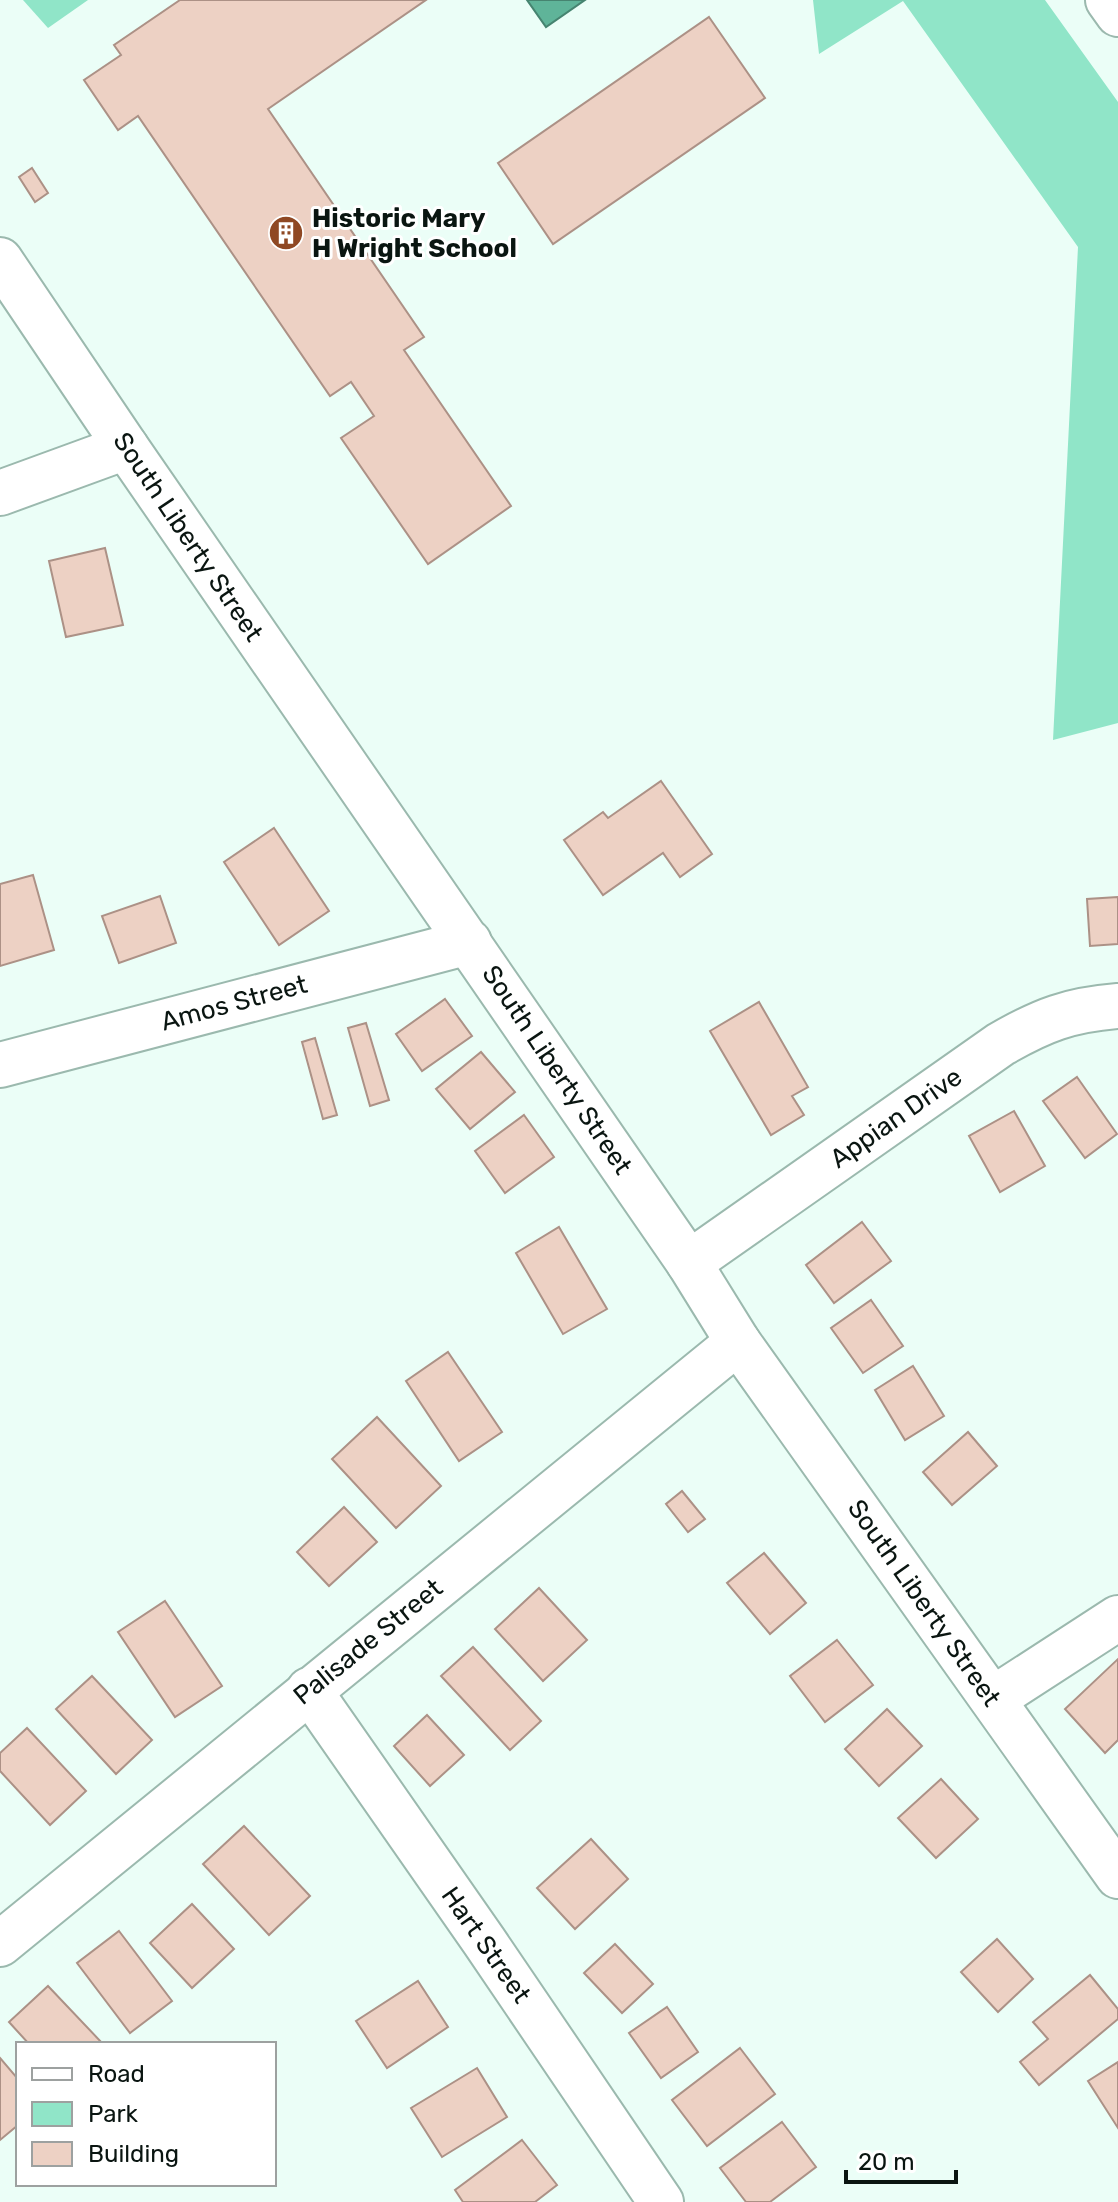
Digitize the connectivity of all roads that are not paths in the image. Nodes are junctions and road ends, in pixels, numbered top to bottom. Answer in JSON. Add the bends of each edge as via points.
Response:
{"nodes":[{"id":1,"x":1108,"y":0,"type":"edge"},
{"id":2,"x":1118,"y":14,"type":"edge"},
{"id":3,"x":0,"y":260,"type":"edge"},
{"id":4,"x":126,"y":447,"type":"junction"},
{"id":5,"x":0,"y":493,"type":"edge"},
{"id":6,"x":469,"y":942,"type":"junction"},
{"id":7,"x":1118,"y":1006,"type":"edge"},
{"id":8,"x":0,"y":1065,"type":"edge"},
{"id":9,"x":689,"y":1263,"type":"junction"},
{"id":10,"x":738,"y":1342,"type":"junction"},
{"id":11,"x":1118,"y":1618,"type":"edge"},
{"id":12,"x":309,"y":1690,"type":"junction"},
{"id":13,"x":993,"y":1699,"type":"junction"},
{"id":14,"x":1118,"y":1876,"type":"edge"},
{"id":15,"x":0,"y":1944,"type":"edge"},
{"id":16,"x":661,"y":2202,"type":"edge"}],
"edges":[{"from":1,"to":2,"type":"street"},
{"from":3,"to":4,"type":"street","name":"South Liberty Street"},
{"from":4,"to":5,"type":"street"},
{"from":4,"to":6,"type":"street","name":"South Liberty Street"},
{"from":6,"to":8,"type":"street","name":"Amos Street"},
{"from":6,"to":9,"type":"street","name":"South Liberty Street"},
{"from":7,"to":9,"type":"street","name":"Appian Drive","via":[[1082,1008],[1039,1022],[1001,1044]]},
{"from":9,"to":10,"type":"street","name":"South Liberty Street"},
{"from":10,"to":12,"type":"street","name":"Palisade Street"},
{"from":10,"to":13,"type":"street","name":"South Liberty Street"},
{"from":11,"to":13,"type":"street"},
{"from":12,"to":15,"type":"street","name":"Palisade Street"},
{"from":12,"to":16,"type":"street","name":"Hart Street"},
{"from":13,"to":14,"type":"street","name":"South Liberty Street"}]}
